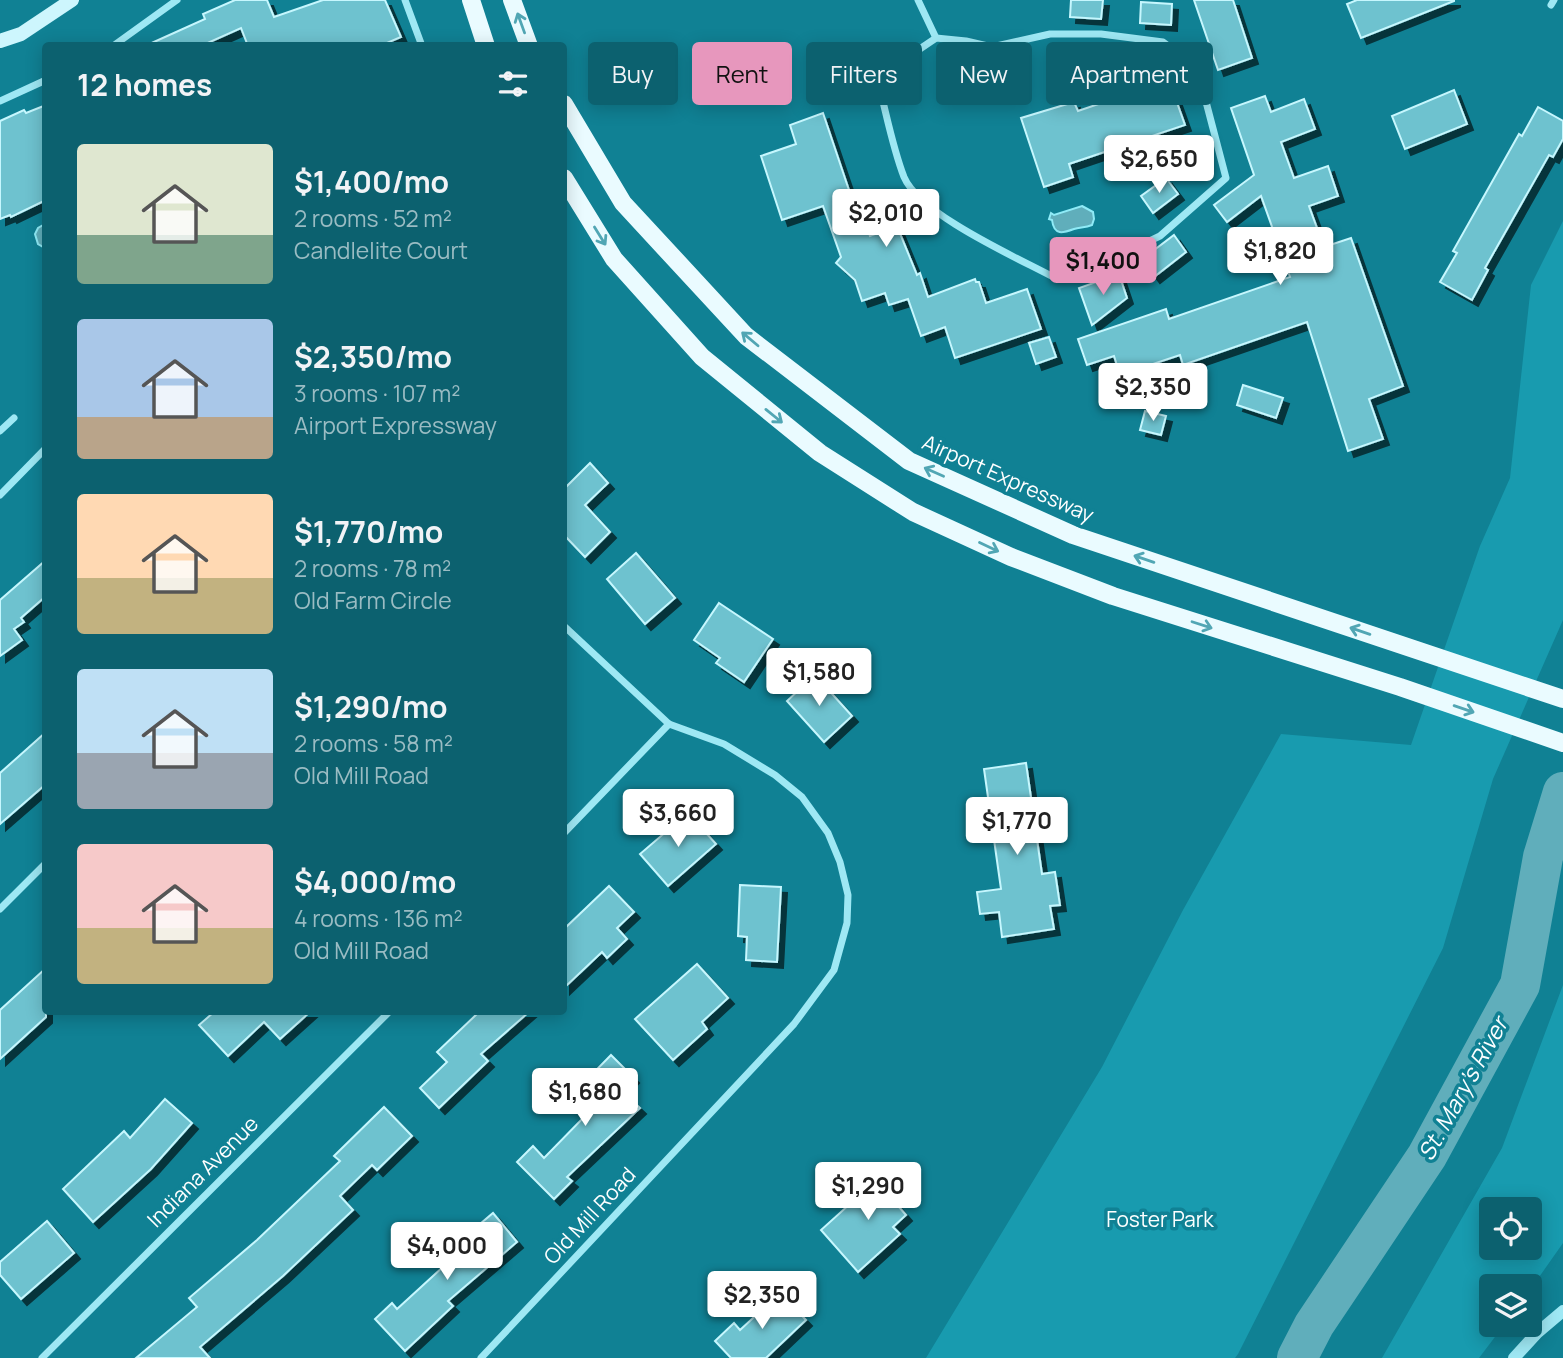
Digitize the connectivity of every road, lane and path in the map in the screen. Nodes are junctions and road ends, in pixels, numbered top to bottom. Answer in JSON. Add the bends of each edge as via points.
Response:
{"nodes":[{"id":1,"x":72,"y":0,"type":"edge"},
{"id":2,"x":177,"y":0,"type":"edge"},
{"id":3,"x":405,"y":0,"type":"edge"},
{"id":4,"x":471,"y":0,"type":"edge"},
{"id":5,"x":512,"y":0,"type":"edge"},
{"id":6,"x":918,"y":0,"type":"edge"},
{"id":7,"x":936,"y":38,"type":"junction"},
{"id":8,"x":0,"y":41,"type":"edge"},
{"id":9,"x":119,"y":42,"type":"edge"},
{"id":10,"x":421,"y":42,"type":"edge"},
{"id":11,"x":485,"y":42,"type":"edge"},
{"id":12,"x":528,"y":42,"type":"edge"},
{"id":13,"x":42,"y":82,"type":"edge"},
{"id":14,"x":0,"y":101,"type":"edge"},
{"id":15,"x":567,"y":109,"type":"edge"},
{"id":16,"x":567,"y":183,"type":"edge"},
{"id":17,"x":14,"y":418,"type":"dead end"},
{"id":18,"x":0,"y":431,"type":"edge"},
{"id":19,"x":42,"y":452,"type":"edge"},
{"id":20,"x":0,"y":495,"type":"edge"},
{"id":21,"x":567,"y":629,"type":"edge"},
{"id":22,"x":1563,"y":699,"type":"edge"},
{"id":23,"x":669,"y":724,"type":"junction"},
{"id":24,"x":1563,"y":743,"type":"edge"},
{"id":25,"x":567,"y":830,"type":"edge"},
{"id":26,"x":42,"y":867,"type":"edge"},
{"id":27,"x":0,"y":909,"type":"edge"},
{"id":28,"x":386,"y":1015,"type":"edge"},
{"id":29,"x":1563,"y":1311,"type":"edge"},
{"id":30,"x":42,"y":1358,"type":"edge"},
{"id":31,"x":481,"y":1358,"type":"edge"},
{"id":32,"x":1514,"y":1358,"type":"edge"}],
"edges":[{"from":1,"to":8,"type":"main road","via":[[22,34]]},
{"from":2,"to":9,"type":"street"},
{"from":3,"to":10,"type":"street"},
{"from":4,"to":11,"type":"main road"},
{"from":12,"to":5,"type":"main road","one_way":true},
{"from":6,"to":7,"type":"street"},
{"from":7,"to":7,"type":"street","via":[[992,47],[1050,34],[1101,34],[1163,42],[1187,60],[1206,98],[1226,178],[1160,236],[1097,265],[1055,278],[926,205],[905,179],[877,78]]},
{"from":13,"to":14,"type":"street"},
{"from":22,"to":15,"type":"main road","name":"Airport Expressway","one_way":true,"via":[[1073,535],[909,461],[746,336],[623,202]]},
{"from":16,"to":24,"type":"main road","one_way":true,"via":[[614,259],[702,357],[820,453],[913,512],[1011,557],[1113,596]]},
{"from":17,"to":18,"type":"street"},
{"from":19,"to":20,"type":"street"},
{"from":21,"to":23,"type":"street"},
{"from":23,"to":25,"type":"street"},
{"from":23,"to":31,"type":"street","name":"Old Mill Road","via":[[724,744],[775,775],[802,797],[828,833],[848,895],[847,923],[834,970],[793,1024]]},
{"from":26,"to":27,"type":"street"},
{"from":28,"to":30,"type":"street","name":"Indiana Avenue"},
{"from":29,"to":32,"type":"street"}]}
